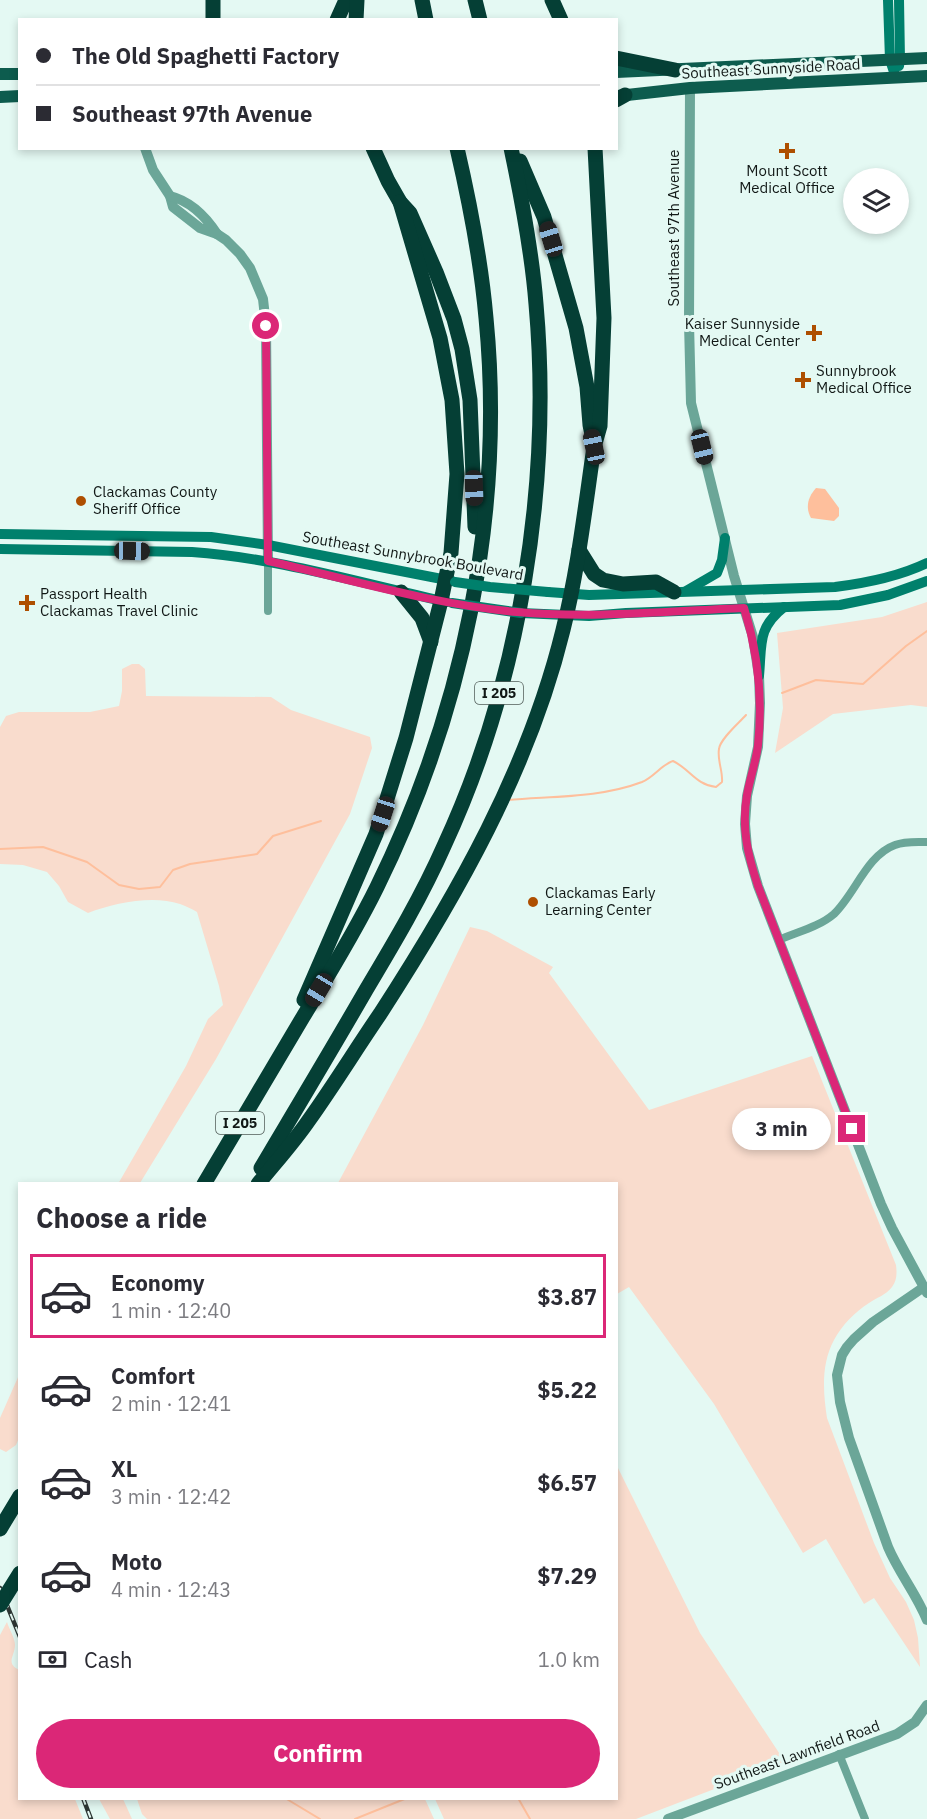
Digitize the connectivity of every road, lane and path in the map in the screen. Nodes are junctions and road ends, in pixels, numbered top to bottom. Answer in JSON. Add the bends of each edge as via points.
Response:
{"nodes":[{"id":1,"x":213,"y":0,"type":"edge"},
{"id":2,"x":346,"y":0,"type":"edge"},
{"id":3,"x":357,"y":0,"type":"edge"},
{"id":4,"x":422,"y":0,"type":"edge"},
{"id":5,"x":475,"y":0,"type":"edge"},
{"id":6,"x":552,"y":0,"type":"edge"},
{"id":7,"x":888,"y":0,"type":"edge"},
{"id":8,"x":900,"y":0,"type":"edge"},
{"id":9,"x":213,"y":18,"type":"edge"},
{"id":10,"x":338,"y":18,"type":"edge"},
{"id":11,"x":356,"y":18,"type":"edge"},
{"id":12,"x":426,"y":18,"type":"edge"},
{"id":13,"x":480,"y":18,"type":"edge"},
{"id":14,"x":560,"y":18,"type":"edge"},
{"id":15,"x":618,"y":58,"type":"edge"},
{"id":16,"x":927,"y":58,"type":"edge"},
{"id":17,"x":895,"y":59,"type":"junction"},
{"id":18,"x":675,"y":70,"type":"junction"},
{"id":19,"x":618,"y":72,"type":"edge"},
{"id":20,"x":0,"y":74,"type":"edge"},
{"id":21,"x":18,"y":74,"type":"edge"},
{"id":22,"x":927,"y":76,"type":"edge"},
{"id":23,"x":896,"y":78,"type":"junction"},
{"id":24,"x":690,"y":88,"type":"junction"},
{"id":25,"x":18,"y":96,"type":"edge"},
{"id":26,"x":0,"y":97,"type":"edge"},
{"id":27,"x":619,"y":97,"type":"edge"},
{"id":28,"x":146,"y":150,"type":"edge"},
{"id":29,"x":374,"y":150,"type":"edge"},
{"id":30,"x":458,"y":150,"type":"edge"},
{"id":31,"x":513,"y":150,"type":"edge"},
{"id":32,"x":514,"y":150,"type":"edge"},
{"id":33,"x":595,"y":150,"type":"edge"},
{"id":34,"x":400,"y":202,"type":"junction"},
{"id":35,"x":594,"y":447,"type":"junction"},
{"id":36,"x":0,"y":534,"type":"edge"},
{"id":37,"x":165,"y":536,"type":"junction"},
{"id":38,"x":725,"y":538,"type":"junction"},
{"id":39,"x":268,"y":545,"type":"junction"},
{"id":40,"x":0,"y":549,"type":"edge"},
{"id":41,"x":579,"y":550,"type":"junction"},
{"id":42,"x":132,"y":551,"type":"junction"},
{"id":43,"x":268,"y":561,"type":"junction"},
{"id":44,"x":927,"y":563,"type":"edge"},
{"id":45,"x":477,"y":575,"type":"junction"},
{"id":46,"x":451,"y":581,"type":"junction"},
{"id":47,"x":927,"y":581,"type":"edge"},
{"id":48,"x":739,"y":590,"type":"junction"},
{"id":49,"x":401,"y":592,"type":"junction"},
{"id":50,"x":679,"y":592,"type":"junction"},
{"id":51,"x":571,"y":594,"type":"junction"},
{"id":52,"x":447,"y":602,"type":"junction"},
{"id":53,"x":744,"y":608,"type":"junction"},
{"id":54,"x":784,"y":608,"type":"junction"},
{"id":55,"x":268,"y":611,"type":"dead end"},
{"id":56,"x":567,"y":615,"type":"junction"},
{"id":57,"x":431,"y":642,"type":"junction"},
{"id":58,"x":759,"y":676,"type":"junction"},
{"id":59,"x":927,"y":842,"type":"edge"},
{"id":60,"x":779,"y":940,"type":"junction"},
{"id":61,"x":276,"y":1063,"type":"junction"},
{"id":62,"x":205,"y":1182,"type":"edge"},
{"id":63,"x":253,"y":1182,"type":"edge"},
{"id":64,"x":260,"y":1182,"type":"edge"},
{"id":65,"x":925,"y":1290,"type":"edge"},
{"id":66,"x":18,"y":1499,"type":"edge"},
{"id":67,"x":0,"y":1529,"type":"edge"},
{"id":68,"x":18,"y":1576,"type":"edge"},
{"id":69,"x":0,"y":1605,"type":"edge"},
{"id":70,"x":927,"y":1620,"type":"edge"},
{"id":71,"x":927,"y":1705,"type":"edge"},
{"id":72,"x":839,"y":1754,"type":"junction"},
{"id":73,"x":668,"y":1819,"type":"edge"},
{"id":74,"x":865,"y":1819,"type":"edge"}],
"edges":[{"from":1,"to":9,"type":"highway"},
{"from":2,"to":10,"type":"highway"},
{"from":3,"to":11,"type":"highway"},
{"from":4,"to":12,"type":"highway"},
{"from":5,"to":13,"type":"highway"},
{"from":6,"to":14,"type":"highway"},
{"from":7,"to":17,"type":"main road"},
{"from":8,"to":17,"type":"main road"},
{"from":15,"to":18,"type":"highway"},
{"from":16,"to":17,"type":"main road","name":"Southeast Sunnyside Road"},
{"from":17,"to":18,"type":"main road","name":"Southeast Sunnyside Road"},
{"from":17,"to":23,"type":"main road"},
{"from":18,"to":19,"type":"main road","name":"Southeast Sunnyside Road"},
{"from":20,"to":21,"type":"main road"},
{"from":22,"to":23,"type":"main road","name":"Southeast Sunnyside Road"},
{"from":23,"to":24,"type":"main road","name":"Southeast Sunnyside Road"},
{"from":24,"to":27,"type":"main road","name":"Southeast Sunnyside Road"},
{"from":24,"to":38,"type":"street","name":"Southeast 97th Avenue","via":[[691,403]]},
{"from":25,"to":26,"type":"main road"},
{"from":28,"to":39,"type":"street","via":[[157,178],[170,196],[208,220],[217,234],[234,247],[261,292],[266,314]]},
{"from":29,"to":34,"type":"highway"},
{"from":30,"to":45,"type":"highway","number":"I 205","via":[[482,278],[488,357],[488,477]]},
{"from":31,"to":63,"type":"highway","number":"I 205","via":[[536,304],[540,409],[533,520],[508,659],[477,763],[444,847],[395,940]]},
{"from":32,"to":35,"type":"highway","via":[[544,217],[576,328]]},
{"from":33,"to":35,"type":"highway","via":[[604,318],[600,426]]},
{"from":34,"to":45,"type":"highway","via":[[410,213],[436,272],[462,349],[470,400]]},
{"from":34,"to":46,"type":"highway","via":[[440,338],[452,400],[457,474]]},
{"from":35,"to":41,"type":"highway"},
{"from":36,"to":37,"type":"main road","name":"Southeast Sunnybrook Boulevard"},
{"from":37,"to":39,"type":"main road","name":"Southeast Sunnybrook Boulevard","via":[[211,537]]},
{"from":37,"to":42,"type":"main road","via":[[155,542],[138,543]]},
{"from":38,"to":48,"type":"street","name":"Southeast 97th Avenue"},
{"from":38,"to":50,"type":"main road","via":[[717,573]]},
{"from":39,"to":43,"type":"street"},
{"from":39,"to":46,"type":"main road","name":"Southeast Sunnybrook Boulevard"},
{"from":40,"to":42,"type":"main road"},
{"from":41,"to":50,"type":"highway","via":[[590,570],[603,580],[623,584],[656,582]]},
{"from":41,"to":51,"type":"highway"},
{"from":42,"to":43,"type":"main road","via":[[205,552]]},
{"from":43,"to":49,"type":"main road"},
{"from":43,"to":55,"type":"street"},
{"from":44,"to":48,"type":"main road","name":"Southeast Sunnybrook Boulevard","via":[[895,576],[855,585]]},
{"from":45,"to":61,"type":"highway","number":"I 205","via":[[447,711],[407,822],[376,888]]},
{"from":46,"to":51,"type":"main road","name":"Southeast Sunnybrook Boulevard","bridge":true},
{"from":46,"to":52,"type":"highway"},
{"from":47,"to":54,"type":"main road","via":[[862,602]]},
{"from":48,"to":50,"type":"main road","name":"Southeast Sunnybrook Boulevard"},
{"from":48,"to":53,"type":"street","name":"Southeast 97th Avenue"},
{"from":49,"to":52,"type":"main road"},
{"from":49,"to":57,"type":"highway","via":[[422,618]]},
{"from":50,"to":51,"type":"main road","name":"Southeast Sunnybrook Boulevard"},
{"from":51,"to":56,"type":"highway"},
{"from":52,"to":56,"type":"main road","bridge":true},
{"from":52,"to":57,"type":"highway"},
{"from":53,"to":54,"type":"main road"},
{"from":53,"to":56,"type":"main road"},
{"from":53,"to":58,"type":"street","name":"Southeast 97th Avenue"},
{"from":54,"to":58,"type":"main road","via":[[765,628]]},
{"from":56,"to":64,"type":"highway","via":[[535,718],[502,801],[471,864],[404,977],[308,1122]]},
{"from":57,"to":61,"type":"highway","via":[[376,834]]},
{"from":58,"to":60,"type":"street","name":"Southeast 97th Avenue","via":[[760,721],[745,832],[753,870]]},
{"from":59,"to":60,"type":"street","via":[[902,843],[885,849],[832,915]]},
{"from":60,"to":65,"type":"street","name":"Southeast 97th Avenue","via":[[881,1204]]},
{"from":61,"to":62,"type":"highway","number":"I 205"},
{"from":65,"to":70,"type":"street","via":[[873,1322],[847,1347],[839,1365],[837,1389],[849,1438],[888,1547]]},
{"from":66,"to":67,"type":"highway"},
{"from":68,"to":69,"type":"highway","bridge":true},
{"from":71,"to":72,"type":"street","name":"Southeast Lawnfield Road","via":[[904,1731]]},
{"from":72,"to":73,"type":"street","name":"Southeast Lawnfield Road"},
{"from":72,"to":74,"type":"street"}]}
